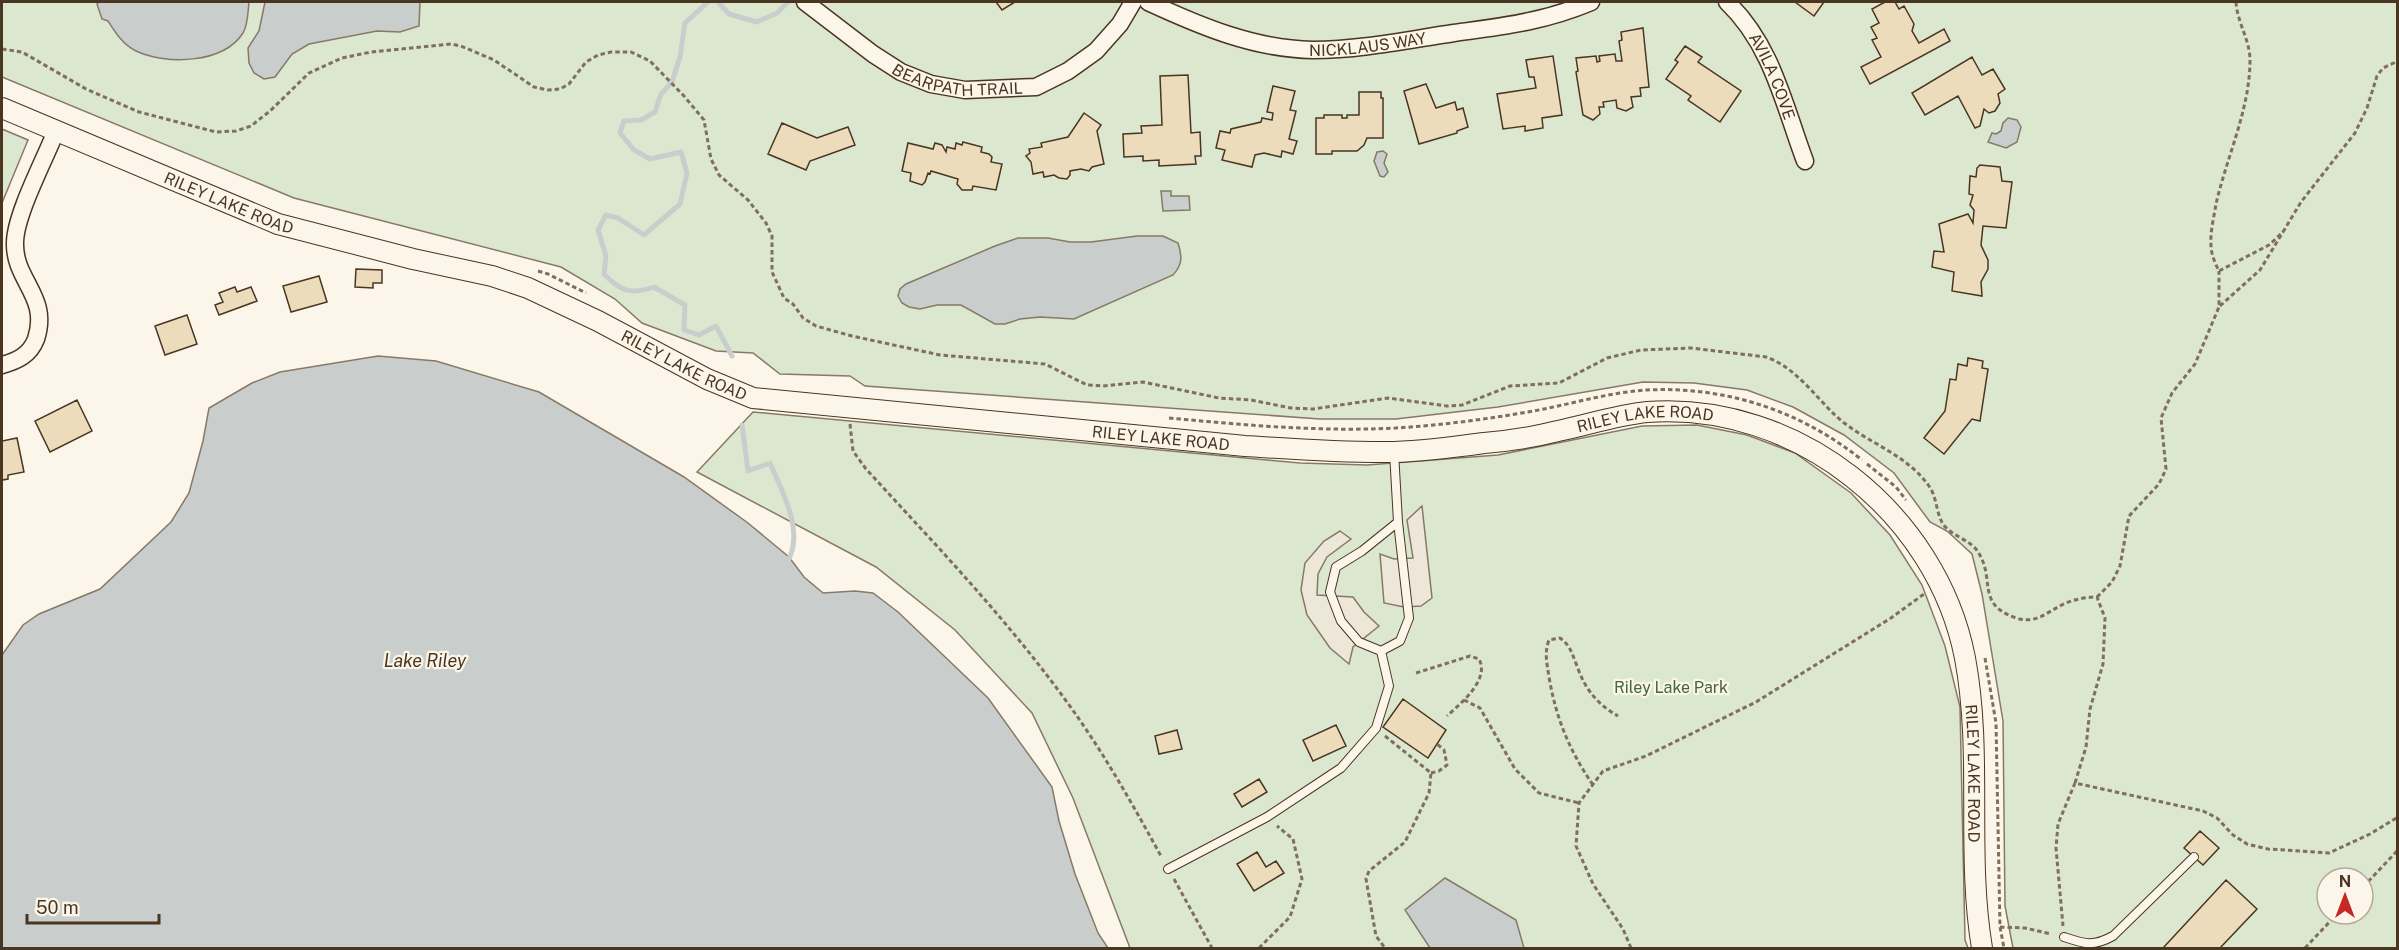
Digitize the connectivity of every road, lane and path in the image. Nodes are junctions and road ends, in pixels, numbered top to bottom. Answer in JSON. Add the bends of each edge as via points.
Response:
{"nodes":[{"id":1,"x":1133,"y":2,"type":"edge"},
{"id":2,"x":1148,"y":2,"type":"edge"},
{"id":3,"x":1591,"y":2,"type":"edge"},
{"id":4,"x":1727,"y":2,"type":"edge"},
{"id":5,"x":2236,"y":2,"type":"edge"},
{"id":6,"x":811,"y":6,"type":"edge"},
{"id":7,"x":2,"y":49,"type":"edge"},
{"id":8,"x":2397,"y":61,"type":"edge"},
{"id":9,"x":2,"y":108,"type":"edge"},
{"id":10,"x":56,"y":131,"type":"junction"},
{"id":11,"x":1804,"y":161,"type":"dead end"},
{"id":12,"x":2285,"y":228,"type":"junction"},
{"id":13,"x":2219,"y":272,"type":"junction"},
{"id":14,"x":2219,"y":307,"type":"junction"},
{"id":15,"x":2,"y":365,"type":"edge"},
{"id":16,"x":851,"y":408,"type":"junction"},
{"id":17,"x":1161,"y":418,"type":"dead end"},
{"id":18,"x":1394,"y":452,"type":"junction"},
{"id":19,"x":1909,"y":504,"type":"dead end"},
{"id":20,"x":1398,"y":522,"type":"junction"},
{"id":21,"x":1939,"y":583,"type":"junction"},
{"id":22,"x":2097,"y":597,"type":"junction"},
{"id":23,"x":1381,"y":651,"type":"junction"},
{"id":24,"x":1983,"y":654,"type":"dead end"},
{"id":25,"x":1416,"y":673,"type":"dead end"},
{"id":26,"x":1464,"y":700,"type":"junction"},
{"id":27,"x":1618,"y":716,"type":"dead end"},
{"id":28,"x":1447,"y":717,"type":"dead end"},
{"id":29,"x":1376,"y":728,"type":"junction"},
{"id":30,"x":1437,"y":744,"type":"dead end"},
{"id":31,"x":1431,"y":773,"type":"junction"},
{"id":32,"x":2074,"y":783,"type":"junction"},
{"id":33,"x":1593,"y":785,"type":"junction"},
{"id":34,"x":1579,"y":803,"type":"junction"},
{"id":35,"x":1267,"y":817,"type":"junction"},
{"id":36,"x":2397,"y":817,"type":"edge"},
{"id":37,"x":2397,"y":850,"type":"edge"},
{"id":38,"x":2194,"y":857,"type":"dead end"},
{"id":39,"x":1168,"y":869,"type":"junction"},
{"id":40,"x":2375,"y":874,"type":"edge"},
{"id":41,"x":2326,"y":926,"type":"edge"},
{"id":42,"x":2000,"y":927,"type":"junction"},
{"id":43,"x":2064,"y":937,"type":"junction"},
{"id":44,"x":1212,"y":948,"type":"edge"},
{"id":45,"x":1259,"y":948,"type":"edge"},
{"id":46,"x":1385,"y":948,"type":"edge"},
{"id":47,"x":1631,"y":948,"type":"edge"},
{"id":48,"x":1982,"y":948,"type":"edge"},
{"id":49,"x":2004,"y":948,"type":"edge"},
{"id":50,"x":2305,"y":948,"type":"edge"}],
"edges":[{"from":1,"to":6,"type":"street","name":"BEARPATH TRAIL","via":[[1096,51],[1068,71],[1036,87],[999,90],[931,84],[901,72]]},
{"from":2,"to":3,"type":"street","name":"NICKLAUS WAY","via":[[1228,35],[1312,50],[1523,24]]},
{"from":4,"to":11,"type":"street","name":"AVILA COVE","via":[[1741,15],[1763,48]]},
{"from":5,"to":13,"type":"path","via":[[2250,59],[2240,124],[2213,219],[2211,244]]},
{"from":7,"to":22,"type":"path","via":[[22,52],[86,89],[139,112],[216,132],[251,126],[309,73],[342,58],[371,52],[461,46],[503,65],[534,87],[548,90],[569,84],[586,62],[598,55],[631,52],[650,61],[704,120],[711,159],[719,175],[748,200],[772,236],[772,272],[777,287],[803,318],[816,326],[940,355],[1045,364],[1087,385],[1143,382],[1219,398],[1302,408],[1356,405],[1388,398],[1462,405],[1510,386],[1559,383],[1606,358],[1641,350],[1691,348],[1766,357],[1785,367],[1835,415],[1888,449],[1920,476],[1930,487],[1943,524],[1978,551],[1986,571],[1989,597],[2000,609],[2032,620],[2067,602]]},
{"from":8,"to":12,"type":"path","via":[[2377,76],[2355,133],[2301,201]]},
{"from":9,"to":10,"type":"street","name":"RILEY LAKE ROAD"},
{"from":10,"to":15,"type":"street","via":[[17,226],[15,244],[19,267],[40,309],[40,326],[33,347],[18,360]]},
{"from":10,"to":16,"type":"street","name":"RILEY LAKE ROAD","via":[[278,224],[528,288],[707,379],[753,398]]},
{"from":12,"to":13,"type":"path","via":[[2269,245]]},
{"from":12,"to":14,"type":"path","via":[[2260,270]]},
{"from":13,"to":14,"type":"path"},
{"from":14,"to":22,"type":"path","via":[[2195,364],[2172,393],[2161,418],[2166,469],[2159,484],[2129,516],[2120,566],[2112,582]]},
{"from":16,"to":18,"type":"street","name":"RILEY LAKE ROAD","via":[[1245,446]]},
{"from":16,"to":39,"type":"path","via":[[849,431],[853,451],[1002,619],[1065,699]]},
{"from":17,"to":19,"type":"path","via":[[1322,429],[1397,428],[1502,417],[1646,390],[1696,391],[1746,399],[1790,414],[1840,442],[1896,487]]},
{"from":18,"to":20,"type":"lane"},
{"from":18,"to":21,"type":"street","name":"RILEY LAKE ROAD","via":[[1487,443],[1647,412],[1743,420],[1823,456],[1869,491],[1903,526],[1932,566]]},
{"from":20,"to":23,"type":"lane","via":[[1409,618],[1400,641]]},
{"from":20,"to":23,"type":"lane","via":[[1336,567],[1330,592],[1341,621],[1359,642]]},
{"from":21,"to":33,"type":"path","via":[[1891,618],[1756,702],[1646,756],[1604,771]]},
{"from":21,"to":48,"type":"street","name":"RILEY LAKE ROAD","via":[[1952,611],[1965,658],[1971,707],[1977,907]]},
{"from":22,"to":32,"type":"path","via":[[2105,618],[2103,663],[2090,709],[2086,747]]},
{"from":23,"to":29,"type":"lane","via":[[1389,686]]},
{"from":24,"to":42,"type":"path","via":[[1996,723]]},
{"from":25,"to":26,"type":"path","via":[[1470,657],[1479,659],[1483,666],[1481,676]]},
{"from":26,"to":28,"type":"path"},
{"from":26,"to":34,"type":"path","via":[[1480,708],[1515,770],[1539,794]]},
{"from":27,"to":33,"type":"path","via":[[1589,693],[1570,646],[1560,638],[1549,640],[1545,651],[1556,714],[1576,760]]},
{"from":29,"to":31,"type":"path"},
{"from":29,"to":35,"type":"lane","via":[[1341,768]]},
{"from":30,"to":31,"type":"path","via":[[1444,750],[1447,765]]},
{"from":31,"to":46,"type":"path","via":[[1429,794],[1406,842],[1370,871],[1366,879],[1376,936]]},
{"from":32,"to":36,"type":"path","via":[[2203,811],[2247,844],[2268,849],[2329,853]]},
{"from":32,"to":43,"type":"path","via":[[2058,824]]},
{"from":33,"to":34,"type":"path"},
{"from":34,"to":47,"type":"path","via":[[1576,846],[1593,884]]},
{"from":35,"to":39,"type":"lane"},
{"from":35,"to":45,"type":"path","via":[[1293,839],[1302,879],[1290,917]]},
{"from":37,"to":40,"type":"path"},
{"from":38,"to":43,"type":"lane","via":[[2113,936],[2098,944]]},
{"from":39,"to":44,"type":"path"},
{"from":41,"to":50,"type":"path"},
{"from":42,"to":43,"type":"path"},
{"from":42,"to":49,"type":"path"}]}
